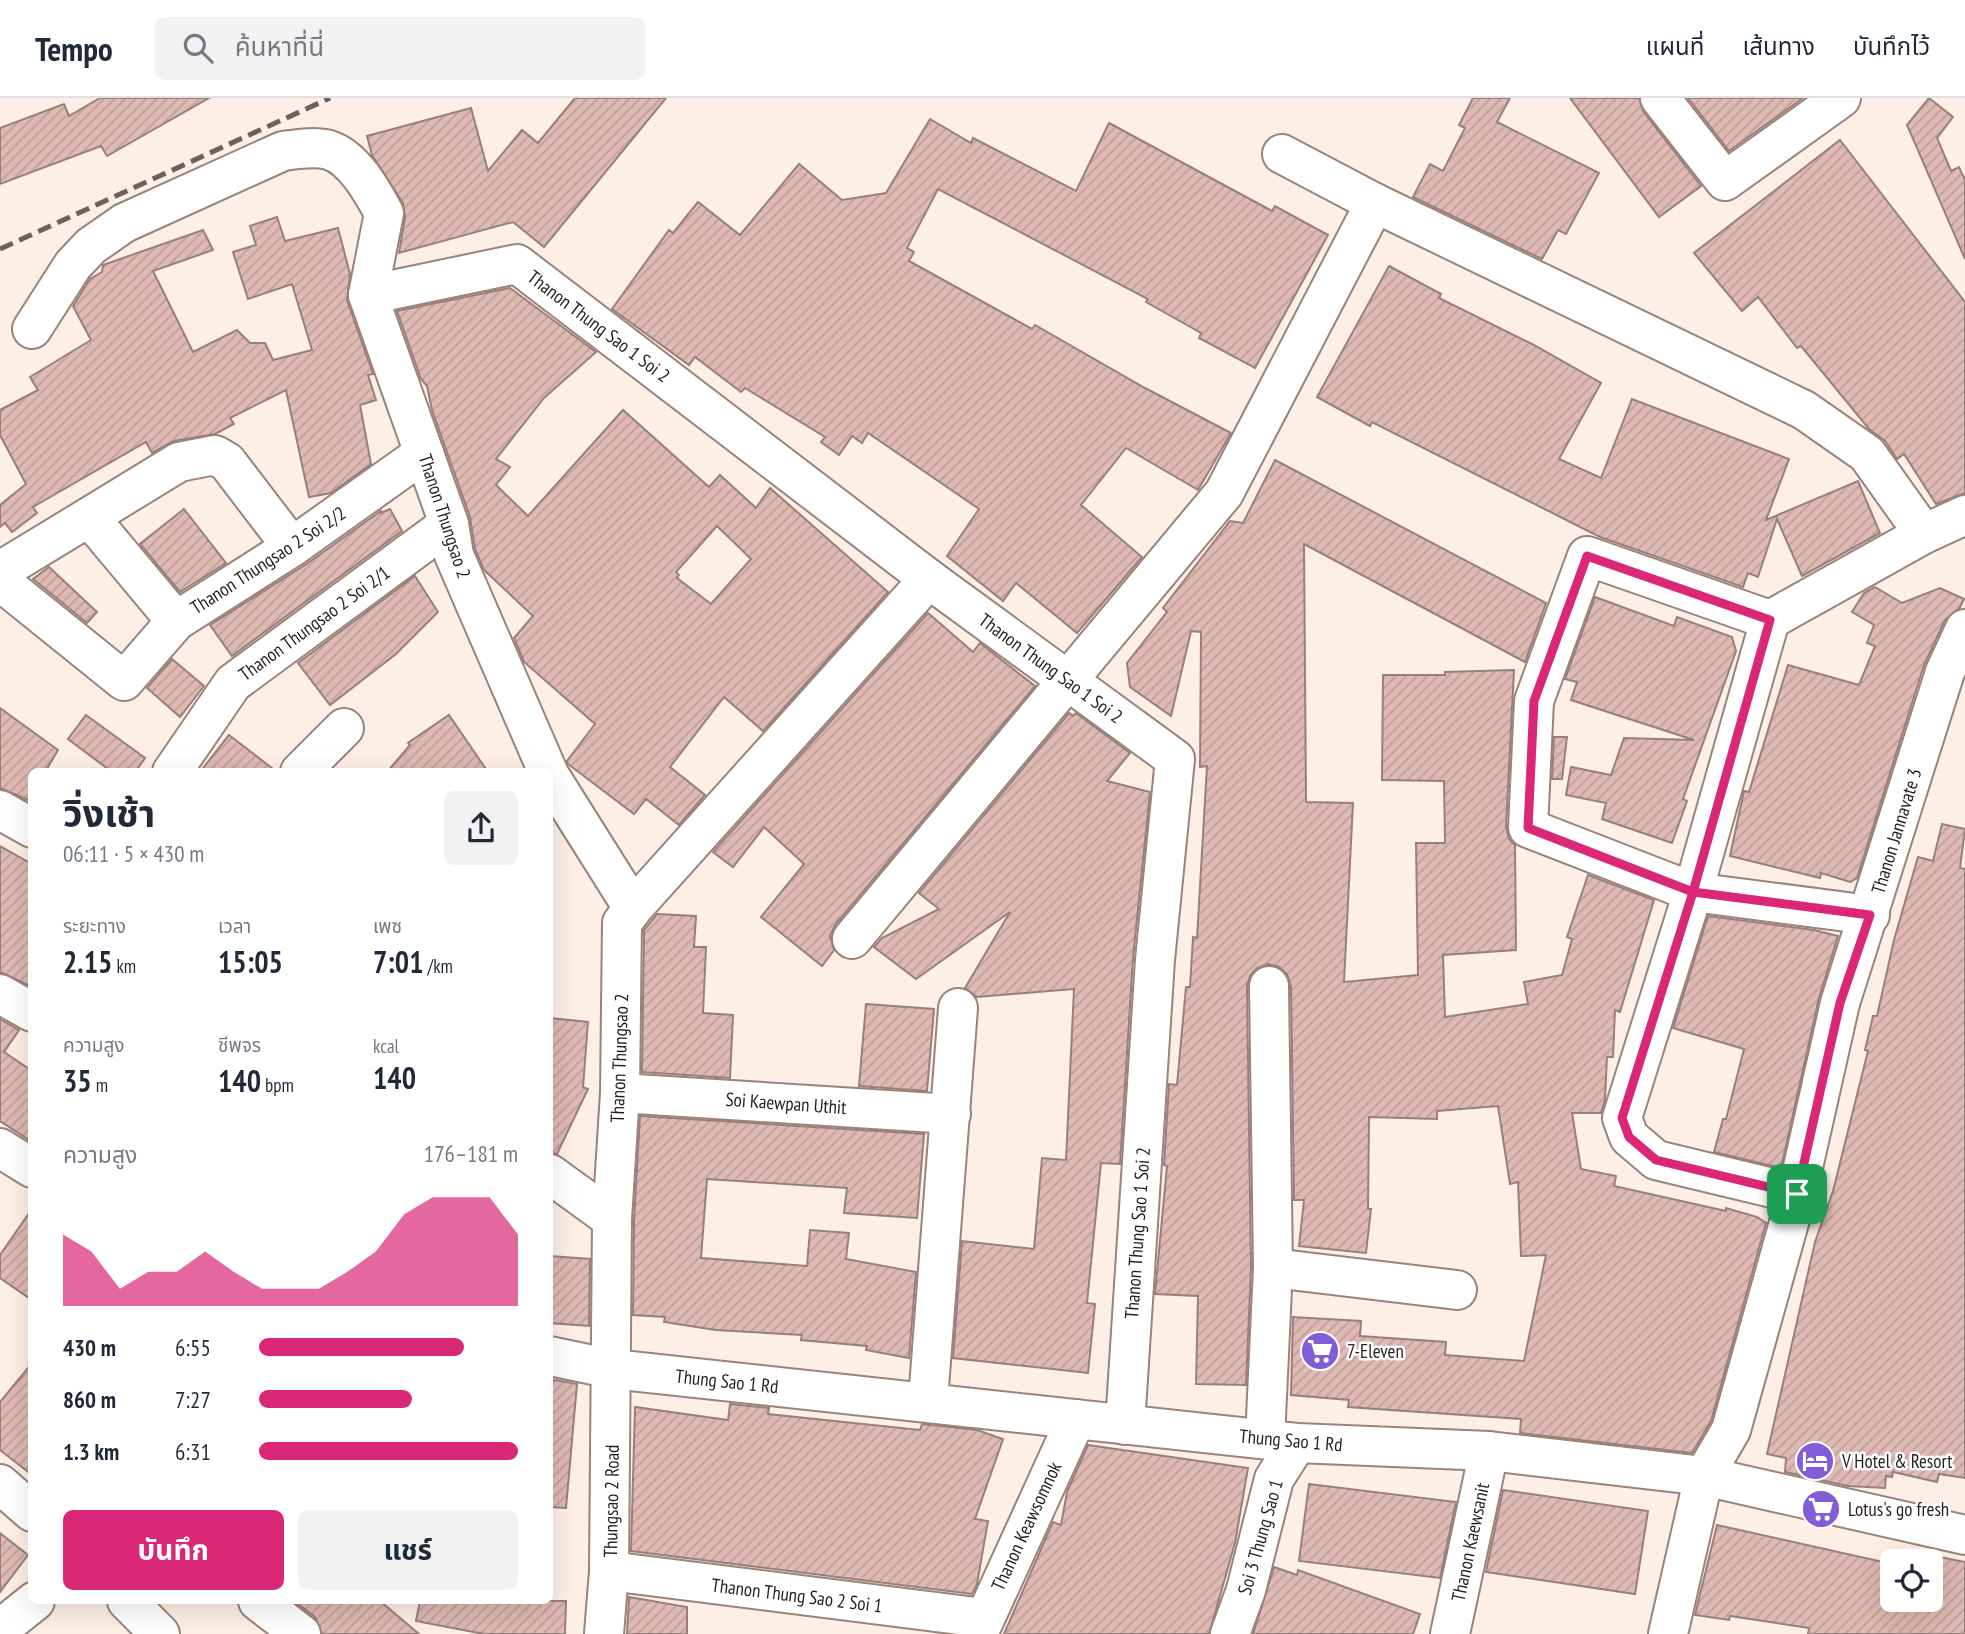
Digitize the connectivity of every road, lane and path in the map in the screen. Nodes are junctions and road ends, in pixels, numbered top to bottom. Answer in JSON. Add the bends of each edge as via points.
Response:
{"nodes":[{"id":1,"x":1660,"y":98,"type":"edge"},
{"id":2,"x":1841,"y":98,"type":"edge"},
{"id":3,"x":1282,"y":154,"type":"dead end"},
{"id":4,"x":1375,"y":203,"type":"junction"},
{"id":5,"x":368,"y":295,"type":"junction"},
{"id":6,"x":32,"y":329,"type":"dead end"},
{"id":7,"x":424,"y":453,"type":"junction"},
{"id":8,"x":1965,"y":515,"type":"edge"},
{"id":9,"x":89,"y":517,"type":"junction"},
{"id":10,"x":449,"y":524,"type":"junction"},
{"id":11,"x":1924,"y":534,"type":"junction"},
{"id":12,"x":292,"y":547,"type":"junction"},
{"id":13,"x":0,"y":571,"type":"edge"},
{"id":14,"x":929,"y":579,"type":"junction"},
{"id":15,"x":0,"y":581,"type":"edge"},
{"id":16,"x":1770,"y":620,"type":"junction"},
{"id":17,"x":176,"y":621,"type":"junction"},
{"id":18,"x":1965,"y":629,"type":"edge"},
{"id":19,"x":1066,"y":678,"type":"junction"},
{"id":20,"x":344,"y":728,"type":"dead end"},
{"id":21,"x":175,"y":768,"type":"edge"},
{"id":22,"x":304,"y":768,"type":"edge"},
{"id":23,"x":544,"y":768,"type":"edge"},
{"id":24,"x":553,"y":786,"type":"edge"},
{"id":25,"x":0,"y":810,"type":"edge"},
{"id":26,"x":28,"y":826,"type":"edge"},
{"id":27,"x":1693,"y":892,"type":"junction"},
{"id":28,"x":633,"y":908,"type":"junction"},
{"id":29,"x":1870,"y":915,"type":"junction"},
{"id":30,"x":852,"y":939,"type":"dead end"},
{"id":31,"x":1269,"y":986,"type":"dead end"},
{"id":32,"x":0,"y":993,"type":"edge"},
{"id":33,"x":958,"y":1008,"type":"dead end"},
{"id":34,"x":28,"y":1010,"type":"edge"},
{"id":35,"x":620,"y":1093,"type":"junction"},
{"id":36,"x":951,"y":1114,"type":"junction"},
{"id":37,"x":0,"y":1147,"type":"edge"},
{"id":38,"x":28,"y":1165,"type":"edge"},
{"id":39,"x":553,"y":1176,"type":"edge"},
{"id":40,"x":1797,"y":1194,"type":"junction"},
{"id":41,"x":612,"y":1219,"type":"junction"},
{"id":42,"x":1273,"y":1268,"type":"junction"},
{"id":43,"x":1457,"y":1290,"type":"dead end"},
{"id":44,"x":553,"y":1357,"type":"edge"},
{"id":45,"x":612,"y":1369,"type":"junction"},
{"id":46,"x":928,"y":1401,"type":"junction"},
{"id":47,"x":1076,"y":1419,"type":"junction"},
{"id":48,"x":1125,"y":1425,"type":"junction"},
{"id":49,"x":1281,"y":1441,"type":"junction"},
{"id":50,"x":1489,"y":1451,"type":"junction"},
{"id":51,"x":1704,"y":1476,"type":"junction"},
{"id":52,"x":0,"y":1484,"type":"edge"},
{"id":53,"x":28,"y":1508,"type":"edge"},
{"id":54,"x":1965,"y":1535,"type":"edge"},
{"id":55,"x":610,"y":1571,"type":"junction"},
{"id":56,"x":31,"y":1604,"type":"edge"},
{"id":57,"x":130,"y":1604,"type":"edge"},
{"id":58,"x":262,"y":1604,"type":"edge"},
{"id":59,"x":981,"y":1626,"type":"edge"},
{"id":60,"x":0,"y":1629,"type":"edge"},
{"id":61,"x":160,"y":1634,"type":"edge"},
{"id":62,"x":301,"y":1634,"type":"edge"},
{"id":63,"x":604,"y":1634,"type":"edge"},
{"id":64,"x":1230,"y":1634,"type":"edge"},
{"id":65,"x":1450,"y":1634,"type":"edge"},
{"id":66,"x":1668,"y":1634,"type":"edge"}],
"edges":[{"from":1,"to":2,"type":"street","via":[[1724,181]]},
{"from":3,"to":4,"type":"street"},
{"from":4,"to":11,"type":"street","via":[[1833,428],[1867,454]]},
{"from":4,"to":19,"type":"street","via":[[1224,493]]},
{"from":5,"to":6,"type":"street","via":[[384,213],[369,186],[348,164],[330,150],[309,148],[284,151],[124,223],[73,265]]},
{"from":5,"to":7,"type":"street","name":"Thanon Thungsao 2"},
{"from":5,"to":14,"type":"street","name":"Thanon Thung Sao 1 Soi 2","via":[[517,264]]},
{"from":7,"to":10,"type":"street","name":"Thanon Thungsao 2"},
{"from":7,"to":12,"type":"street","name":"Thanon Thungsao 2 Soi 2/2"},
{"from":8,"to":11,"type":"street"},
{"from":9,"to":12,"type":"street","via":[[179,462],[215,455],[227,463]]},
{"from":9,"to":13,"type":"street"},
{"from":9,"to":17,"type":"street"},
{"from":10,"to":21,"type":"street","name":"Thanon Thungsao 2 Soi 2/1","via":[[233,683]]},
{"from":10,"to":23,"type":"street","name":"Thanon Thungsao 2","via":[[454,555]]},
{"from":11,"to":16,"type":"street"},
{"from":12,"to":17,"type":"street","name":"Thanon Thungsao 2 Soi 2/2"},
{"from":14,"to":19,"type":"street","name":"Thanon Thung Sao 1 Soi 2"},
{"from":14,"to":28,"type":"street"},
{"from":15,"to":17,"type":"street","name":"Thanon Thungsao 2 Soi 2/2","via":[[124,681]]},
{"from":16,"to":27,"type":"street"},
{"from":16,"to":27,"type":"street","via":[[1587,556],[1534,701],[1528,828]]},
{"from":18,"to":29,"type":"street","name":"Thanon Jannavate 3","via":[[1945,672]]},
{"from":19,"to":30,"type":"street"},
{"from":19,"to":48,"type":"street","name":"Thanon Thung Sao 1 Soi 2","via":[[1175,759],[1154,960]]},
{"from":20,"to":22,"type":"street"},
{"from":24,"to":28,"type":"street","name":"Thanon Thungsao 2"},
{"from":25,"to":26,"type":"street"},
{"from":27,"to":29,"type":"street"},
{"from":27,"to":40,"type":"street","via":[[1622,1118],[1629,1137],[1656,1160]]},
{"from":28,"to":35,"type":"street","name":"Thanon Thungsao 2","via":[[622,923]]},
{"from":29,"to":40,"type":"street","name":"Thanon Jannavate 3","via":[[1840,1003]]},
{"from":31,"to":42,"type":"street"},
{"from":32,"to":34,"type":"street"},
{"from":33,"to":36,"type":"street"},
{"from":35,"to":36,"type":"street","name":"Soi Kaewpan Uthit"},
{"from":35,"to":41,"type":"street","name":"Thanon Thungsao 2"},
{"from":36,"to":46,"type":"street"},
{"from":37,"to":38,"type":"street"},
{"from":39,"to":41,"type":"street"},
{"from":40,"to":51,"type":"street","name":"Thanon Jannavate 3","via":[[1731,1430]]},
{"from":41,"to":45,"type":"street","name":"Thanon Thungsao 2"},
{"from":42,"to":43,"type":"street"},
{"from":42,"to":49,"type":"street"},
{"from":44,"to":45,"type":"street","name":"Thung Sao 1 Rd"},
{"from":45,"to":46,"type":"street","name":"Thung Sao 1 Rd"},
{"from":45,"to":55,"type":"street","name":"Thungsao 2 Road"},
{"from":46,"to":47,"type":"street","name":"Thung Sao 1 Rd"},
{"from":47,"to":48,"type":"street","name":"Thung Sao 1 Rd"},
{"from":47,"to":59,"type":"street","name":"Thanon Keawsomnok"},
{"from":48,"to":49,"type":"street","name":"Thung Sao 1 Rd"},
{"from":49,"to":50,"type":"street","name":"Thung Sao 1 Rd"},
{"from":49,"to":64,"type":"street","name":"Soi 3 Thung Sao 1","via":[[1246,1590]]},
{"from":50,"to":51,"type":"street","name":"Thung Sao 1 Rd"},
{"from":50,"to":65,"type":"street","name":"Thanon Kaewsanit"},
{"from":51,"to":54,"type":"street","name":"Thung Sao 1 Rd"},
{"from":51,"to":66,"type":"street","name":"Thanon Jannavate 3"},
{"from":52,"to":53,"type":"street"},
{"from":55,"to":59,"type":"street","name":"Thanon Thung Sao 2 Soi 1"},
{"from":55,"to":63,"type":"street","name":"Thungsao 2 Road"},
{"from":56,"to":60,"type":"street"},
{"from":57,"to":61,"type":"street"},
{"from":58,"to":62,"type":"street"}]}
